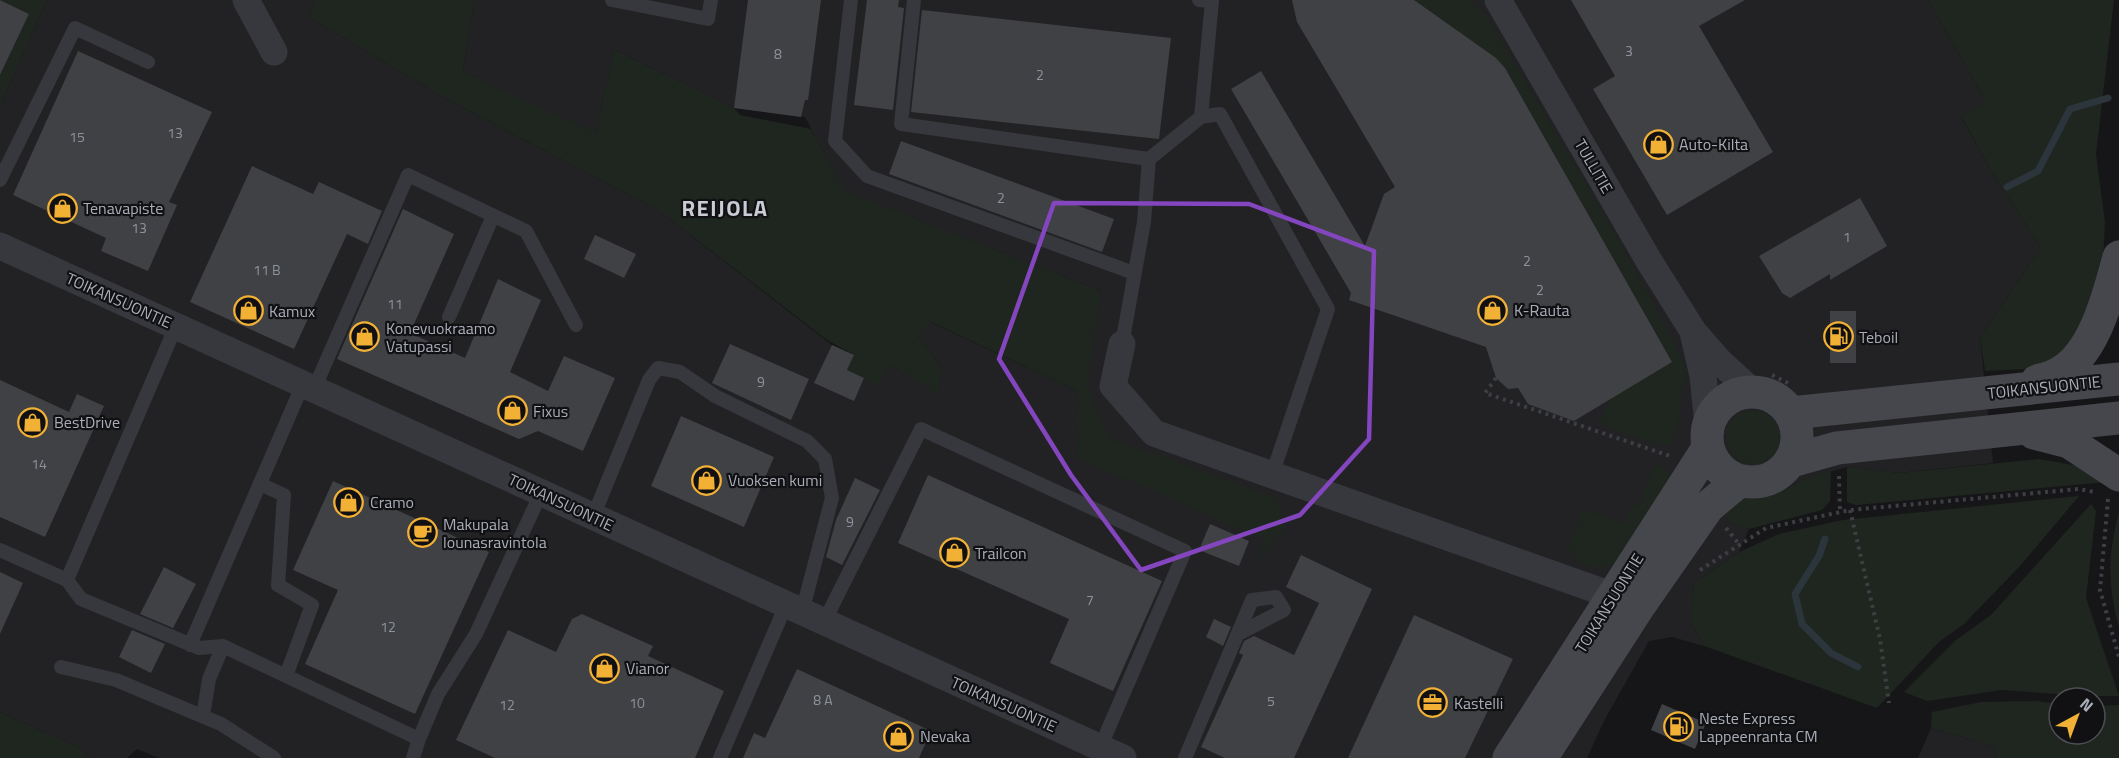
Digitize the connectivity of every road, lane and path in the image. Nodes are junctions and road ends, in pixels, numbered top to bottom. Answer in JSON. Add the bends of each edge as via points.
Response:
{"nodes":[{"id":1,"x":246,"y":0,"type":"edge"},
{"id":2,"x":612,"y":0,"type":"edge"},
{"id":3,"x":711,"y":0,"type":"edge"},
{"id":4,"x":851,"y":0,"type":"edge"},
{"id":5,"x":914,"y":0,"type":"edge"},
{"id":6,"x":1199,"y":0,"type":"edge"},
{"id":7,"x":1498,"y":0,"type":"edge"},
{"id":8,"x":274,"y":52,"type":"dead end"},
{"id":9,"x":148,"y":62,"type":"dead end"},
{"id":10,"x":1201,"y":117,"type":"junction"},
{"id":11,"x":1149,"y":159,"type":"junction"},
{"id":12,"x":0,"y":180,"type":"edge"},
{"id":13,"x":493,"y":216,"type":"junction"},
{"id":14,"x":0,"y":246,"type":"edge"},
{"id":15,"x":2119,"y":257,"type":"edge"},
{"id":16,"x":1134,"y":273,"type":"junction"},
{"id":17,"x":449,"y":317,"type":"dead end"},
{"id":18,"x":576,"y":325,"type":"dead end"},
{"id":19,"x":176,"y":326,"type":"junction"},
{"id":20,"x":1693,"y":331,"type":"junction"},
{"id":21,"x":1122,"y":344,"type":"joint"},
{"id":22,"x":1496,"y":378,"type":"dead end"},
{"id":23,"x":2119,"y":379,"type":"edge"},
{"id":24,"x":308,"y":387,"type":"junction"},
{"id":25,"x":2014,"y":390,"type":"junction"},
{"id":26,"x":1752,"y":391,"type":"junction"},
{"id":27,"x":1791,"y":413,"type":"junction"},
{"id":28,"x":2119,"y":418,"type":"edge"},
{"id":29,"x":2014,"y":429,"type":"junction"},
{"id":30,"x":1708,"y":437,"type":"junction"},
{"id":31,"x":1791,"y":461,"type":"junction"},
{"id":32,"x":1272,"y":475,"type":"junction"},
{"id":33,"x":1686,"y":479,"type":"junction"},
{"id":34,"x":1739,"y":481,"type":"junction"},
{"id":35,"x":260,"y":483,"type":"junction"},
{"id":36,"x":2109,"y":485,"type":"edge"},
{"id":37,"x":541,"y":493,"type":"junction"},
{"id":38,"x":1708,"y":507,"type":"junction"},
{"id":39,"x":1850,"y":510,"type":"junction"},
{"id":40,"x":593,"y":517,"type":"junction"},
{"id":41,"x":1738,"y":544,"type":"junction"},
{"id":42,"x":0,"y":550,"type":"edge"},
{"id":43,"x":1698,"y":571,"type":"dead end"},
{"id":44,"x":67,"y":580,"type":"junction"},
{"id":45,"x":1614,"y":596,"type":"junction"},
{"id":46,"x":804,"y":613,"type":"junction"},
{"id":47,"x":1238,"y":634,"type":"dead end"},
{"id":48,"x":190,"y":645,"type":"junction"},
{"id":49,"x":223,"y":646,"type":"junction"},
{"id":50,"x":2119,"y":657,"type":"edge"},
{"id":51,"x":61,"y":667,"type":"dead end"},
{"id":52,"x":286,"y":676,"type":"junction"},
{"id":53,"x":1889,"y":703,"type":"dead end"},
{"id":54,"x":203,"y":716,"type":"junction"},
{"id":55,"x":419,"y":739,"type":"junction"},
{"id":56,"x":1112,"y":753,"type":"edge"},
{"id":57,"x":274,"y":758,"type":"edge"},
{"id":58,"x":413,"y":758,"type":"edge"},
{"id":59,"x":720,"y":758,"type":"edge"},
{"id":60,"x":1185,"y":758,"type":"edge"},
{"id":61,"x":1509,"y":758,"type":"edge"},
{"id":62,"x":1540,"y":758,"type":"edge"}],
"edges":[{"from":1,"to":8,"type":"street"},
{"from":2,"to":3,"type":"lane","via":[[708,20]]},
{"from":4,"to":16,"type":"lane","via":[[835,141],[867,176]]},
{"from":5,"to":11,"type":"lane","via":[[901,124]]},
{"from":6,"to":10,"type":"lane","via":[[1212,1]]},
{"from":7,"to":20,"type":"street","name":"TULLITIE"},
{"from":9,"to":12,"type":"lane","via":[[75,28]]},
{"from":10,"to":11,"type":"lane"},
{"from":10,"to":32,"type":"lane","via":[[1220,114],[1328,309]]},
{"from":11,"to":16,"type":"lane","via":[[1144,222]]},
{"from":13,"to":17,"type":"lane"},
{"from":13,"to":18,"type":"lane","via":[[526,231]]},
{"from":13,"to":24,"type":"lane","via":[[408,175]]},
{"from":14,"to":19,"type":"street","name":"TOIKANSUONTIE"},
{"from":15,"to":25,"type":"main road","via":[[2107,303],[2074,362],[2060,373]]},
{"from":16,"to":21,"type":"lane"},
{"from":19,"to":24,"type":"street","name":"TOIKANSUONTIE"},
{"from":19,"to":44,"type":"lane"},
{"from":20,"to":26,"type":"street","name":"TULLITIE"},
{"from":20,"to":30,"type":"street","name":"TULLITIE","via":[[1703,376]]},
{"from":21,"to":32,"type":"street","via":[[1113,386],[1154,433]]},
{"from":22,"to":33,"type":"path","via":[[1485,393],[1670,455]]},
{"from":23,"to":25,"type":"main road","name":"TOIKANSUONTIE"},
{"from":24,"to":35,"type":"lane"},
{"from":24,"to":37,"type":"street","name":"TOIKANSUONTIE"},
{"from":25,"to":27,"type":"main road","name":"TOIKANSUONTIE"},
{"from":26,"to":27,"type":"main road","via":[[1767,394]]},
{"from":26,"to":30,"type":"main road","via":[[1724,400],[1714,411]]},
{"from":27,"to":31,"type":"main road","via":[[1797,437]]},
{"from":28,"to":29,"type":"main road"},
{"from":29,"to":31,"type":"main road","via":[[1837,448]]},
{"from":29,"to":36,"type":"main road","via":[[2069,442]]},
{"from":30,"to":33,"type":"main road","name":"TOIKANSUONTIE"},
{"from":30,"to":34,"type":"main road","via":[[1719,468]]},
{"from":31,"to":34,"type":"main road","via":[[1768,479]]},
{"from":32,"to":45,"type":"street"},
{"from":33,"to":45,"type":"main road","name":"TOIKANSUONTIE"},
{"from":34,"to":38,"type":"main road","name":"TOIKANSUONTIE"},
{"from":35,"to":48,"type":"lane"},
{"from":35,"to":52,"type":"lane","via":[[284,495],[278,585],[312,605]]},
{"from":36,"to":39,"type":"path","via":[[2091,492],[2079,489]]},
{"from":36,"to":50,"type":"path","via":[[2100,590]]},
{"from":37,"to":40,"type":"street","name":"TOIKANSUONTIE"},
{"from":37,"to":55,"type":"lane","via":[[476,634],[438,694]]},
{"from":38,"to":41,"type":"path"},
{"from":38,"to":62,"type":"main road","name":"TOIKANSUONTIE"},
{"from":39,"to":41,"type":"path","via":[[1766,528]]},
{"from":39,"to":53,"type":"path","via":[[1880,639]]},
{"from":40,"to":46,"type":"street","name":"TOIKANSUONTIE"},
{"from":40,"to":46,"type":"lane","via":[[649,380],[658,368],[680,372],[715,396],[807,441],[825,459],[832,498]]},
{"from":41,"to":43,"type":"path"},
{"from":42,"to":44,"type":"lane"},
{"from":44,"to":48,"type":"lane","via":[[81,599]]},
{"from":45,"to":61,"type":"main road","name":"TOIKANSUONTIE"},
{"from":46,"to":56,"type":"street","name":"TOIKANSUONTIE"},
{"from":46,"to":56,"type":"lane","via":[[921,429],[1185,551]]},
{"from":46,"to":59,"type":"lane"},
{"from":47,"to":60,"type":"lane"},
{"from":48,"to":49,"type":"lane"},
{"from":49,"to":52,"type":"lane"},
{"from":49,"to":54,"type":"lane","via":[[209,679]]},
{"from":51,"to":54,"type":"lane","via":[[116,680]]},
{"from":52,"to":55,"type":"lane"},
{"from":54,"to":57,"type":"lane"},
{"from":55,"to":58,"type":"lane"}]}
